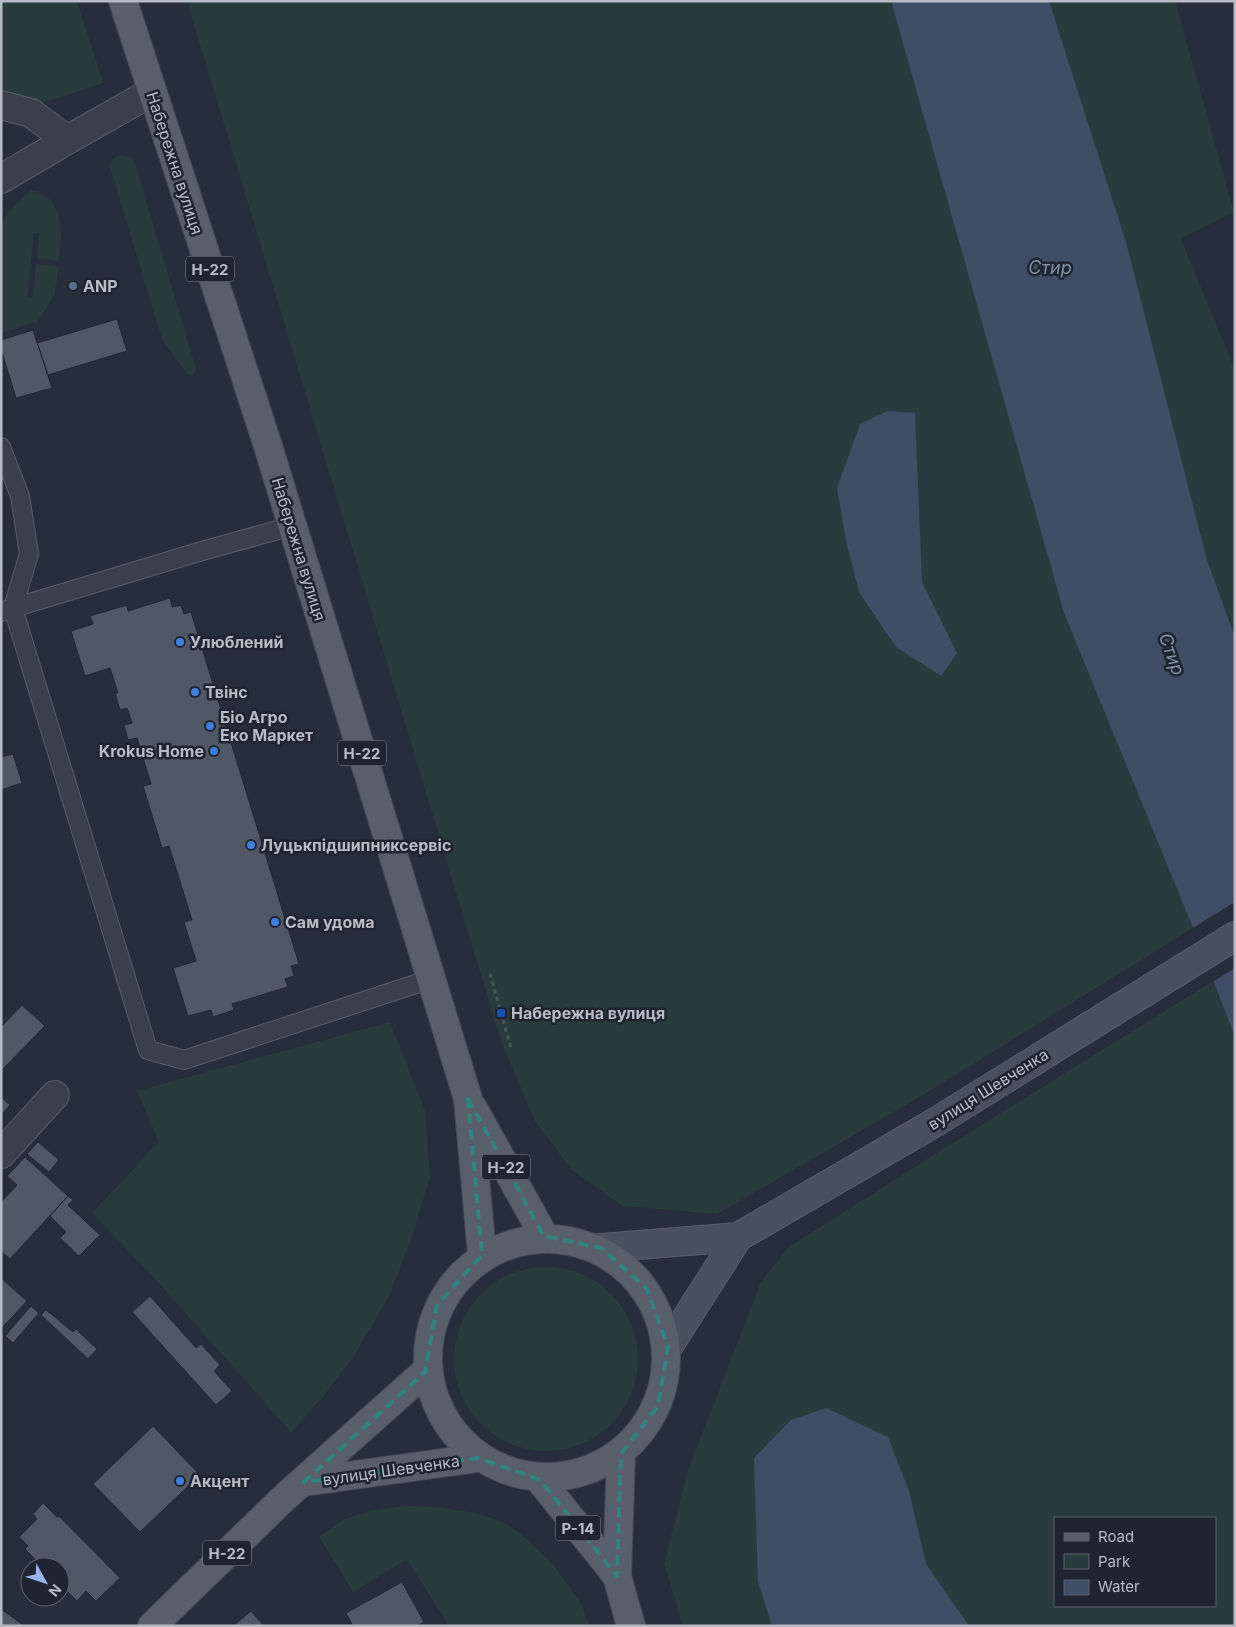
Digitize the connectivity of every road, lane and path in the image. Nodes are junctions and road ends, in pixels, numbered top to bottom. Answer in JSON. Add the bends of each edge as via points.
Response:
{"nodes":[{"id":1,"x":123,"y":1,"type":"edge"},
{"id":2,"x":152,"y":92,"type":"junction"},
{"id":3,"x":1,"y":105,"type":"edge"},
{"id":4,"x":67,"y":140,"type":"junction"},
{"id":5,"x":1,"y":179,"type":"edge"},
{"id":6,"x":1,"y":447,"type":"edge"},
{"id":7,"x":292,"y":526,"type":"junction"},
{"id":8,"x":7,"y":610,"type":"edge"},
{"id":9,"x":1235,"y":936,"type":"edge"},
{"id":10,"x":490,"y":974,"type":"dead end"},
{"id":11,"x":431,"y":979,"type":"junction"},
{"id":12,"x":511,"y":1048,"type":"dead end"},
{"id":13,"x":55,"y":1095,"type":"dead end"},
{"id":14,"x":468,"y":1099,"type":"junction"},
{"id":15,"x":1,"y":1154,"type":"edge"},
{"id":16,"x":544,"y":1236,"type":"junction"},
{"id":17,"x":738,"y":1237,"type":"junction"},
{"id":18,"x":601,"y":1248,"type":"junction"},
{"id":19,"x":482,"y":1254,"type":"junction"},
{"id":20,"x":668,"y":1347,"type":"junction"},
{"id":21,"x":425,"y":1372,"type":"junction"},
{"id":22,"x":621,"y":1454,"type":"junction"},
{"id":23,"x":478,"y":1458,"type":"junction"},
{"id":24,"x":540,"y":1480,"type":"junction"},
{"id":25,"x":304,"y":1482,"type":"junction"},
{"id":26,"x":617,"y":1576,"type":"junction"},
{"id":27,"x":152,"y":1626,"type":"edge"},
{"id":28,"x":631,"y":1626,"type":"edge"}],
"edges":[{"from":1,"to":2,"type":"main road","name":"Набережна вулиця","number":"Н-22"},
{"from":2,"to":4,"type":"street"},
{"from":2,"to":7,"type":"main road","name":"Набережна вулиця","number":"Н-22"},
{"from":3,"to":4,"type":"street","via":[[31,113]]},
{"from":4,"to":5,"type":"street"},
{"from":6,"to":8,"type":"lane","via":[[20,496],[29,554]]},
{"from":7,"to":8,"type":"lane"},
{"from":7,"to":11,"type":"main road","name":"Набережна вулиця","number":"Н-22"},
{"from":8,"to":11,"type":"lane","via":[[148,1050],[184,1060]]},
{"from":9,"to":17,"type":"street","name":"вулиця Шевченка","via":[[934,1123]]},
{"from":10,"to":12,"type":"path"},
{"from":11,"to":14,"type":"main road","name":"Набережна вулиця","number":"Н-22"},
{"from":13,"to":15,"type":"street"},
{"from":14,"to":16,"type":"main road","name":"Набережна вулиця","number":"Н-22"},
{"from":14,"to":19,"type":"main road","name":"Набережна вулиця","number":"Н-22"},
{"from":16,"to":18,"type":"main road"},
{"from":16,"to":19,"type":"main road"},
{"from":17,"to":18,"type":"street","name":"вулиця Шевченка"},
{"from":17,"to":20,"type":"street","name":"вулиця Шевченка"},
{"from":18,"to":20,"type":"main road","via":[[647,1289]]},
{"from":19,"to":21,"type":"main road","via":[[437,1305]]},
{"from":20,"to":22,"type":"main road","via":[[658,1406]]},
{"from":21,"to":23,"type":"main road","via":[[442,1421]]},
{"from":21,"to":25,"type":"main road","name":"вулиця Шевченка","number":"Н-22"},
{"from":22,"to":24,"type":"main road","via":[[583,1474]]},
{"from":22,"to":26,"type":"main road","number":"Р-14"},
{"from":23,"to":24,"type":"main road"},
{"from":23,"to":25,"type":"main road","name":"вулиця Шевченка"},
{"from":24,"to":26,"type":"main road","number":"Р-14"},
{"from":25,"to":27,"type":"main road","name":"вулиця Шевченка","number":"Н-22"},
{"from":26,"to":28,"type":"main road","number":"Р-14"}]}
